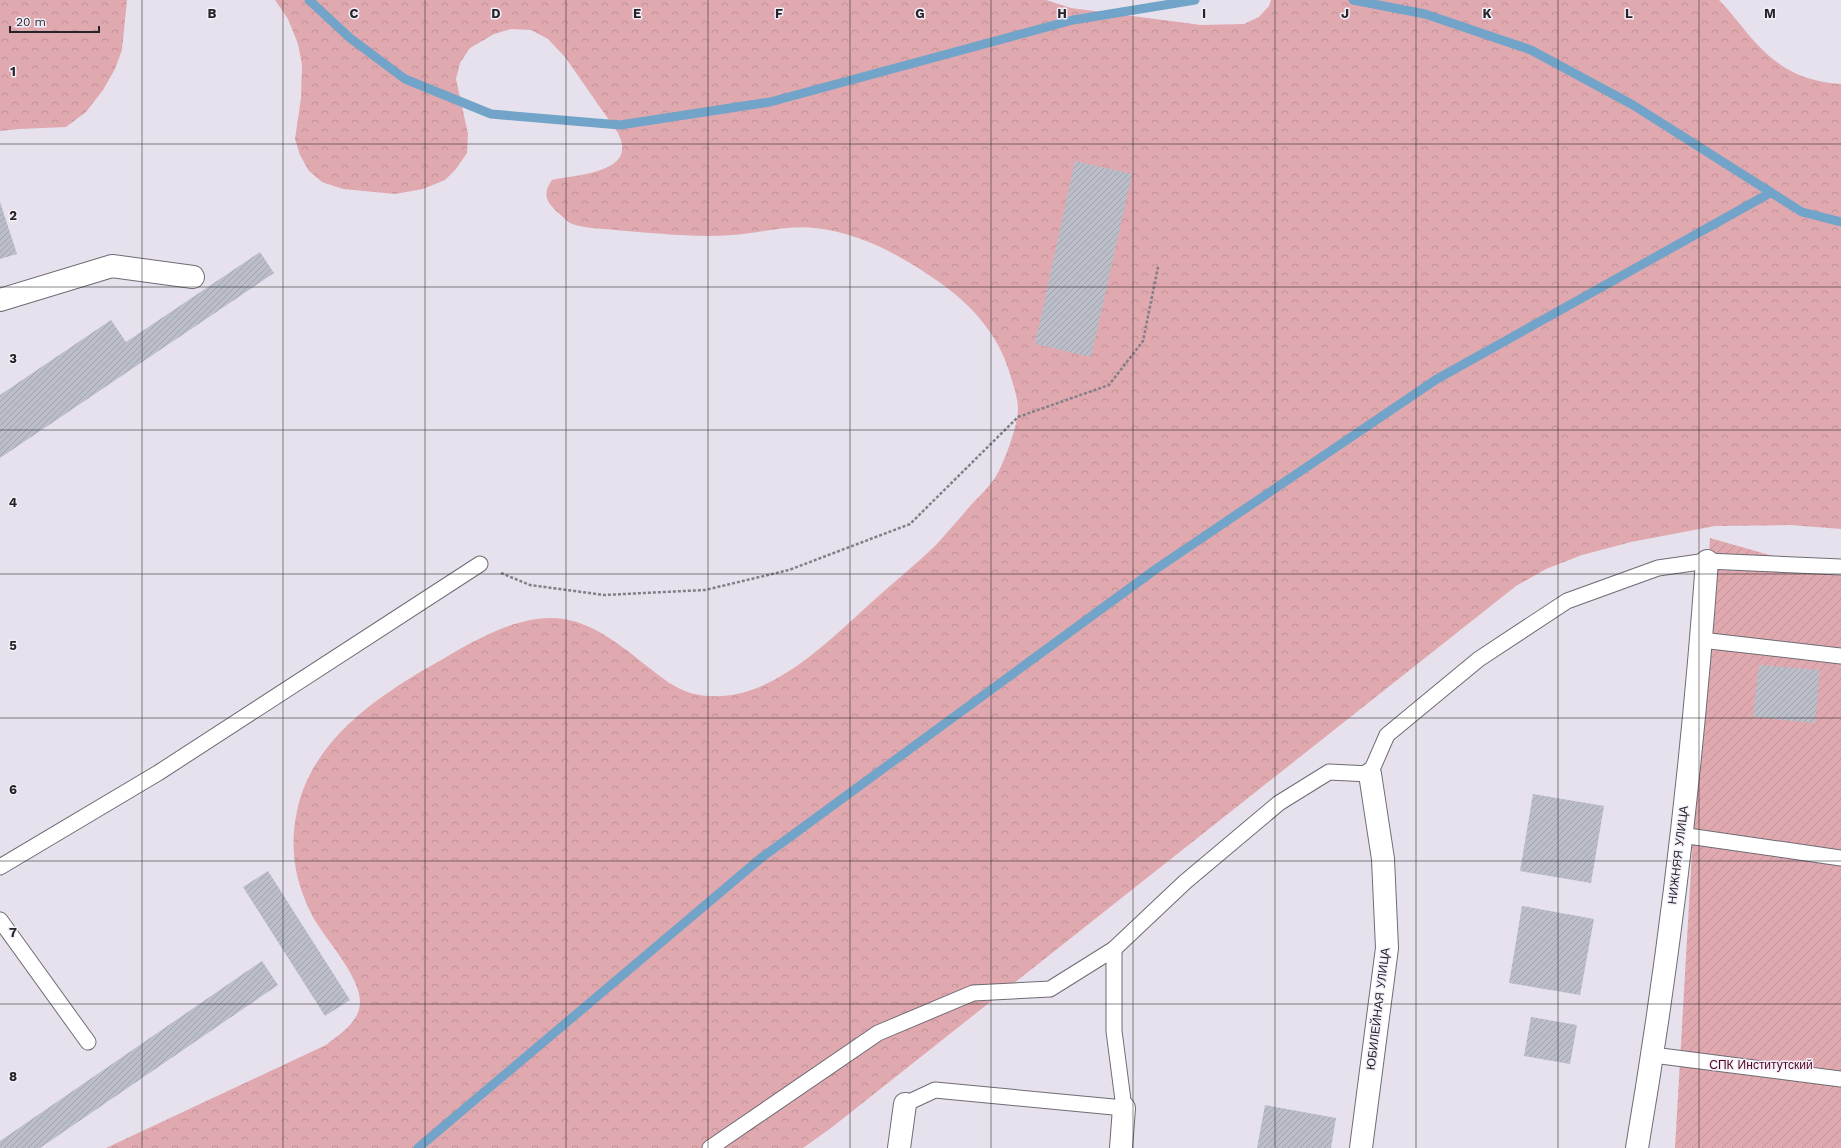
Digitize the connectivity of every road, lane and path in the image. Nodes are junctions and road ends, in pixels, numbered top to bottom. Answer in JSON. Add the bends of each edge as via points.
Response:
{"nodes":[{"id":1,"x":1158,"y":268,"type":"dead end"},
{"id":2,"x":193,"y":277,"type":"dead end"},
{"id":3,"x":0,"y":300,"type":"edge"},
{"id":4,"x":1707,"y":561,"type":"junction"},
{"id":5,"x":480,"y":564,"type":"joint"},
{"id":6,"x":1841,"y":567,"type":"edge"},
{"id":7,"x":1701,"y":640,"type":"junction"},
{"id":8,"x":1841,"y":656,"type":"edge"},
{"id":9,"x":1370,"y":774,"type":"junction"},
{"id":10,"x":1681,"y":835,"type":"junction"},
{"id":11,"x":1841,"y":858,"type":"edge"},
{"id":12,"x":0,"y":867,"type":"edge"},
{"id":13,"x":0,"y":920,"type":"edge"},
{"id":14,"x":1114,"y":949,"type":"junction"},
{"id":15,"x":88,"y":1042,"type":"dead end"},
{"id":16,"x":1653,"y":1055,"type":"junction"},
{"id":17,"x":1841,"y":1078,"type":"edge"},
{"id":18,"x":905,"y":1104,"type":"joint"},
{"id":19,"x":1124,"y":1108,"type":"junction"},
{"id":20,"x":710,"y":1148,"type":"edge"},
{"id":21,"x":899,"y":1148,"type":"edge"},
{"id":22,"x":1121,"y":1148,"type":"edge"},
{"id":23,"x":1361,"y":1148,"type":"edge"},
{"id":24,"x":1637,"y":1148,"type":"edge"}],
"edges":[{"from":1,"to":5,"type":"path","via":[[1143,341],[1109,385],[1018,417],[910,524],[789,570],[705,590],[604,595],[530,585]]},
{"from":2,"to":3,"type":"street","via":[[112,266]]},
{"from":4,"to":6,"type":"lane"},
{"from":4,"to":7,"type":"street","name":"НИЖНЯЯ УЛИЦА"},
{"from":4,"to":9,"type":"lane","via":[[1658,568],[1567,601],[1479,659],[1386,735]]},
{"from":5,"to":12,"type":"lane","via":[[158,773]]},
{"from":7,"to":8,"type":"lane"},
{"from":7,"to":10,"type":"street","name":"НИЖНЯЯ УЛИЦА"},
{"from":9,"to":14,"type":"lane","via":[[1329,772],[1278,803],[1185,882]]},
{"from":9,"to":23,"type":"street","name":"ЮБИЛЕЙНАЯ УЛИЦА","via":[[1383,859],[1387,948]]},
{"from":10,"to":11,"type":"lane"},
{"from":10,"to":16,"type":"street","name":"НИЖНЯЯ УЛИЦА"},
{"from":13,"to":15,"type":"lane"},
{"from":14,"to":19,"type":"lane","via":[[1114,1031]]},
{"from":14,"to":20,"type":"lane","via":[[1050,989],[973,993],[878,1033]]},
{"from":16,"to":17,"type":"lane"},
{"from":16,"to":24,"type":"street","name":"НИЖНЯЯ УЛИЦА"},
{"from":18,"to":19,"type":"lane","via":[[934,1090]]},
{"from":18,"to":21,"type":"street"},
{"from":19,"to":22,"type":"street"}]}
